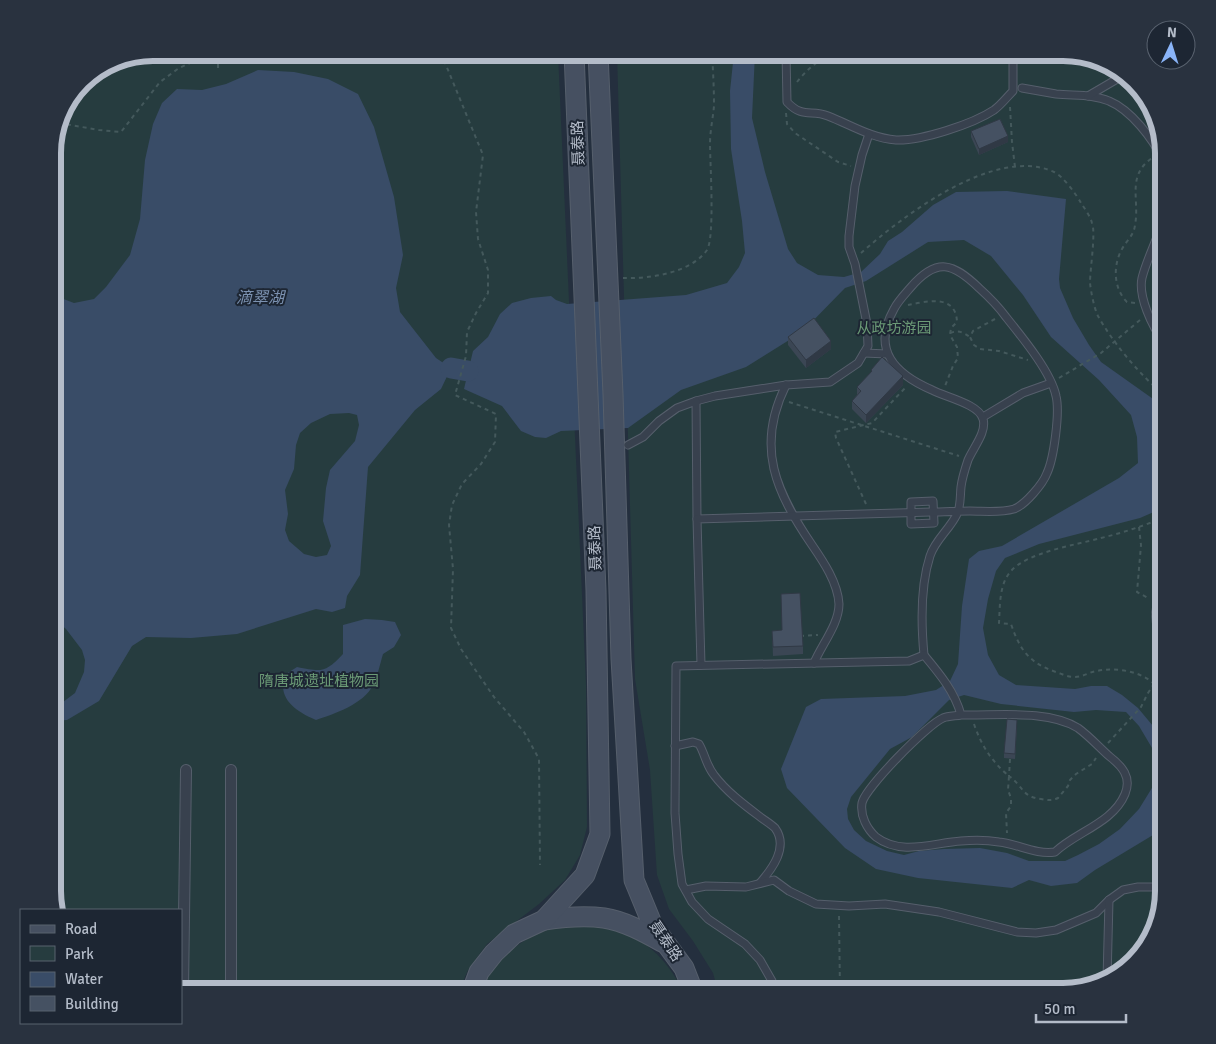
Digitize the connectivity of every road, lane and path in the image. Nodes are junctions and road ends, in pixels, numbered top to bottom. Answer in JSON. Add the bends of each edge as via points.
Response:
{"nodes":[{"id":1,"x":194,"y":61,"type":"edge"},
{"id":2,"x":218,"y":61,"type":"edge"},
{"id":3,"x":445,"y":61,"type":"edge"},
{"id":4,"x":574,"y":61,"type":"edge"},
{"id":5,"x":598,"y":61,"type":"edge"},
{"id":6,"x":712,"y":61,"type":"edge"},
{"id":7,"x":786,"y":61,"type":"edge"},
{"id":8,"x":818,"y":61,"type":"edge"},
{"id":9,"x":1013,"y":61,"type":"edge"},
{"id":10,"x":218,"y":68,"type":"dead end"},
{"id":11,"x":1013,"y":76,"type":"junction"},
{"id":12,"x":1116,"y":79,"type":"edge"},
{"id":13,"x":1022,"y":88,"type":"junction"},
{"id":14,"x":1012,"y":93,"type":"junction"},
{"id":15,"x":786,"y":96,"type":"junction"},
{"id":16,"x":1087,"y":96,"type":"junction"},
{"id":17,"x":789,"y":104,"type":"junction"},
{"id":18,"x":66,"y":124,"type":"edge"},
{"id":19,"x":869,"y":134,"type":"junction"},
{"id":20,"x":1154,"y":141,"type":"edge"},
{"id":21,"x":1155,"y":158,"type":"edge"},
{"id":22,"x":1015,"y":167,"type":"junction"},
{"id":23,"x":859,"y":168,"type":"junction"},
{"id":24,"x":1155,"y":242,"type":"edge"},
{"id":25,"x":854,"y":262,"type":"junction"},
{"id":26,"x":624,"y":278,"type":"dead end"},
{"id":27,"x":1145,"y":305,"type":"junction"},
{"id":28,"x":894,"y":309,"type":"junction"},
{"id":29,"x":1148,"y":313,"type":"junction"},
{"id":30,"x":1004,"y":314,"type":"junction"},
{"id":31,"x":1155,"y":325,"type":"edge"},
{"id":32,"x":950,"y":333,"type":"junction"},
{"id":33,"x":970,"y":337,"type":"junction"},
{"id":34,"x":1115,"y":341,"type":"junction"},
{"id":35,"x":864,"y":353,"type":"junction"},
{"id":36,"x":886,"y":354,"type":"junction"},
{"id":37,"x":1038,"y":361,"type":"junction"},
{"id":38,"x":912,"y":380,"type":"junction"},
{"id":39,"x":1051,"y":383,"type":"junction"},
{"id":40,"x":786,"y":385,"type":"junction"},
{"id":41,"x":1155,"y":385,"type":"edge"},
{"id":42,"x":942,"y":394,"type":"junction"},
{"id":43,"x":780,"y":400,"type":"junction"},
{"id":44,"x":696,"y":401,"type":"junction"},
{"id":45,"x":983,"y":417,"type":"junction"},
{"id":46,"x":862,"y":425,"type":"junction"},
{"id":47,"x":628,"y":445,"type":"dead end"},
{"id":48,"x":968,"y":459,"type":"junction"},
{"id":49,"x":959,"y":511,"type":"junction"},
{"id":50,"x":933,"y":512,"type":"junction"},
{"id":51,"x":911,"y":513,"type":"junction"},
{"id":52,"x":870,"y":514,"type":"junction"},
{"id":53,"x":793,"y":516,"type":"junction"},
{"id":54,"x":697,"y":519,"type":"junction"},
{"id":55,"x":1155,"y":521,"type":"edge"},
{"id":56,"x":1139,"y":527,"type":"junction"},
{"id":57,"x":1155,"y":601,"type":"edge"},
{"id":58,"x":828,"y":635,"type":"junction"},
{"id":59,"x":797,"y":636,"type":"edge"},
{"id":60,"x":924,"y":655,"type":"junction"},
{"id":61,"x":814,"y":663,"type":"junction"},
{"id":62,"x":701,"y":665,"type":"junction"},
{"id":63,"x":1154,"y":684,"type":"joint"},
{"id":64,"x":961,"y":715,"type":"junction"},
{"id":65,"x":970,"y":715,"type":"junction"},
{"id":66,"x":675,"y":746,"type":"junction"},
{"id":67,"x":1102,"y":749,"type":"junction"},
{"id":68,"x":1010,"y":759,"type":"edge"},
{"id":69,"x":186,"y":770,"type":"dead end"},
{"id":70,"x":231,"y":770,"type":"dead end"},
{"id":71,"x":1009,"y":776,"type":"junction"},
{"id":72,"x":1009,"y":843,"type":"junction"},
{"id":73,"x":540,"y":865,"type":"dead end"},
{"id":74,"x":760,"y":883,"type":"junction"},
{"id":75,"x":1155,"y":886,"type":"edge"},
{"id":76,"x":686,"y":890,"type":"junction"},
{"id":77,"x":1109,"y":900,"type":"junction"},
{"id":78,"x":840,"y":906,"type":"junction"},
{"id":79,"x":544,"y":920,"type":"junction"},
{"id":80,"x":666,"y":944,"type":"junction"},
{"id":81,"x":1107,"y":971,"type":"edge"},
{"id":82,"x":184,"y":983,"type":"edge"},
{"id":83,"x":231,"y":983,"type":"edge"},
{"id":84,"x":475,"y":983,"type":"edge"},
{"id":85,"x":690,"y":983,"type":"edge"},
{"id":86,"x":772,"y":983,"type":"edge"},
{"id":87,"x":840,"y":983,"type":"edge"}],
"edges":[{"from":1,"to":18,"type":"path","via":[[160,82],[121,132]]},
{"from":2,"to":10,"type":"path"},
{"from":3,"to":73,"type":"path","via":[[483,155],[476,212],[478,239],[488,270],[488,293],[467,332],[466,356],[455,395],[496,414],[495,442],[481,464],[462,484],[452,505],[448,525],[453,569],[452,628],[461,649],[494,697],[524,732],[539,759]]},
{"from":4,"to":79,"type":"main road","name":"聂泰路","via":[[596,590],[600,834],[585,875]]},
{"from":5,"to":80,"type":"main road","name":"聂泰路","via":[[621,642],[634,880],[653,926]]},
{"from":6,"to":26,"type":"path","via":[[714,105],[708,248],[680,269],[658,277]]},
{"from":7,"to":15,"type":"lane"},
{"from":8,"to":15,"type":"path","via":[[804,72]]},
{"from":9,"to":11,"type":"lane"},
{"from":11,"to":13,"type":"lane"},
{"from":11,"to":14,"type":"lane"},
{"from":12,"to":16,"type":"lane"},
{"from":13,"to":14,"type":"lane"},
{"from":13,"to":16,"type":"lane"},
{"from":14,"to":19,"type":"lane","via":[[995,110],[937,134],[897,140]]},
{"from":14,"to":22,"type":"path"},
{"from":15,"to":17,"type":"lane"},
{"from":16,"to":20,"type":"lane","via":[[1111,101]]},
{"from":17,"to":19,"type":"lane","via":[[794,110],[826,115]]},
{"from":17,"to":23,"type":"path","via":[[787,124],[795,133],[838,162]]},
{"from":19,"to":23,"type":"lane"},
{"from":21,"to":27,"type":"path","via":[[1149,159],[1140,169],[1135,183],[1136,224],[1116,263],[1120,296],[1126,302]]},
{"from":22,"to":25,"type":"path","via":[[1005,167],[967,180],[929,202],[882,234]]},
{"from":22,"to":34,"type":"path","via":[[1033,166],[1056,173],[1076,194],[1093,224],[1090,284],[1097,314]]},
{"from":23,"to":25,"type":"lane","via":[[849,236]]},
{"from":24,"to":27,"type":"lane","via":[[1141,280]]},
{"from":25,"to":35,"type":"lane","via":[[867,324],[868,346]]},
{"from":27,"to":29,"type":"lane"},
{"from":28,"to":30,"type":"lane","via":[[918,278],[930,270],[950,266],[974,283]]},
{"from":28,"to":32,"type":"path","via":[[928,301],[946,302],[957,315],[957,322]]},
{"from":28,"to":36,"type":"lane","via":[[886,328]]},
{"from":29,"to":31,"type":"lane"},
{"from":29,"to":34,"type":"path"},
{"from":30,"to":33,"type":"path","via":[[973,331]]},
{"from":30,"to":37,"type":"lane"},
{"from":32,"to":33,"type":"path","via":[[955,331]]},
{"from":32,"to":42,"type":"path","via":[[958,358]]},
{"from":33,"to":37,"type":"path","via":[[980,349]]},
{"from":34,"to":39,"type":"path"},
{"from":34,"to":41,"type":"path"},
{"from":35,"to":36,"type":"lane"},
{"from":35,"to":40,"type":"lane","via":[[858,363],[830,382]]},
{"from":36,"to":38,"type":"lane","via":[[896,368]]},
{"from":37,"to":39,"type":"lane"},
{"from":38,"to":42,"type":"lane"},
{"from":38,"to":46,"type":"path","via":[[872,423]]},
{"from":39,"to":45,"type":"lane","via":[[1023,393]]},
{"from":39,"to":49,"type":"lane","via":[[1057,397],[1053,451],[1048,473],[1036,490],[1017,508]]},
{"from":40,"to":43,"type":"lane"},
{"from":40,"to":44,"type":"lane"},
{"from":42,"to":45,"type":"lane","via":[[978,410]]},
{"from":43,"to":46,"type":"path"},
{"from":43,"to":53,"type":"lane","via":[[773,422],[774,474]]},
{"from":44,"to":47,"type":"lane","via":[[677,408],[643,437]]},
{"from":44,"to":54,"type":"lane"},
{"from":45,"to":48,"type":"lane","via":[[984,428]]},
{"from":46,"to":48,"type":"path"},
{"from":46,"to":52,"type":"path","via":[[835,432]]},
{"from":48,"to":49,"type":"lane"},
{"from":49,"to":50,"type":"lane"},
{"from":49,"to":60,"type":"lane","via":[[931,553],[922,628]]},
{"from":50,"to":51,"type":"lane"},
{"from":50,"to":51,"type":"lane","via":[[933,501],[910,502]]},
{"from":50,"to":51,"type":"lane","via":[[934,523],[911,524]]},
{"from":51,"to":52,"type":"lane"},
{"from":52,"to":53,"type":"lane"},
{"from":53,"to":54,"type":"lane"},
{"from":53,"to":58,"type":"lane","via":[[817,552],[839,602],[838,616]]},
{"from":54,"to":62,"type":"lane"},
{"from":55,"to":56,"type":"path"},
{"from":56,"to":57,"type":"path","via":[[1141,545],[1137,592]]},
{"from":56,"to":63,"type":"path","via":[[1024,560],[1010,571],[1002,586],[999,623],[1011,624],[1025,654],[1047,669],[1074,677],[1096,671],[1128,671]]},
{"from":58,"to":59,"type":"path"},
{"from":58,"to":61,"type":"lane"},
{"from":60,"to":61,"type":"lane","via":[[909,661]]},
{"from":60,"to":64,"type":"lane","via":[[958,701]]},
{"from":61,"to":62,"type":"lane"},
{"from":62,"to":66,"type":"lane","via":[[676,666]]},
{"from":63,"to":67,"type":"path","via":[[1141,707]]},
{"from":64,"to":65,"type":"lane"},
{"from":64,"to":72,"type":"lane","via":[[943,718],[905,750],[868,792],[862,803],[863,818],[876,837],[900,847],[980,840]]},
{"from":65,"to":67,"type":"lane","via":[[1056,719],[1077,728]]},
{"from":65,"to":71,"type":"path","via":[[985,751]]},
{"from":66,"to":74,"type":"lane","via":[[699,744],[714,775],[733,796],[775,829],[780,842],[779,857]]},
{"from":66,"to":76,"type":"lane","via":[[678,854],[682,884]]},
{"from":67,"to":71,"type":"path","via":[[1092,764],[1076,774],[1053,800],[1031,798]]},
{"from":67,"to":72,"type":"lane","via":[[1126,774],[1125,795],[1116,808],[1055,852],[1036,851]]},
{"from":68,"to":71,"type":"path"},
{"from":69,"to":82,"type":"street"},
{"from":70,"to":83,"type":"street"},
{"from":71,"to":72,"type":"path","via":[[1011,806],[1006,813]]},
{"from":74,"to":76,"type":"lane","via":[[746,887],[706,886]]},
{"from":74,"to":78,"type":"lane","via":[[774,880],[816,904]]},
{"from":75,"to":77,"type":"lane","via":[[1123,890]]},
{"from":76,"to":86,"type":"lane","via":[[708,919],[745,944],[760,960]]},
{"from":77,"to":78,"type":"lane","via":[[1096,913],[1081,920],[1056,930],[1036,933],[1017,932],[939,912],[885,904]]},
{"from":77,"to":81,"type":"lane"},
{"from":78,"to":87,"type":"path"},
{"from":79,"to":80,"type":"main road","via":[[604,918],[637,929]]},
{"from":79,"to":84,"type":"main road","name":"聂泰路","via":[[514,934],[494,953],[479,972]]},
{"from":80,"to":85,"type":"main road","name":"聂泰路","via":[[684,968]]}]}
